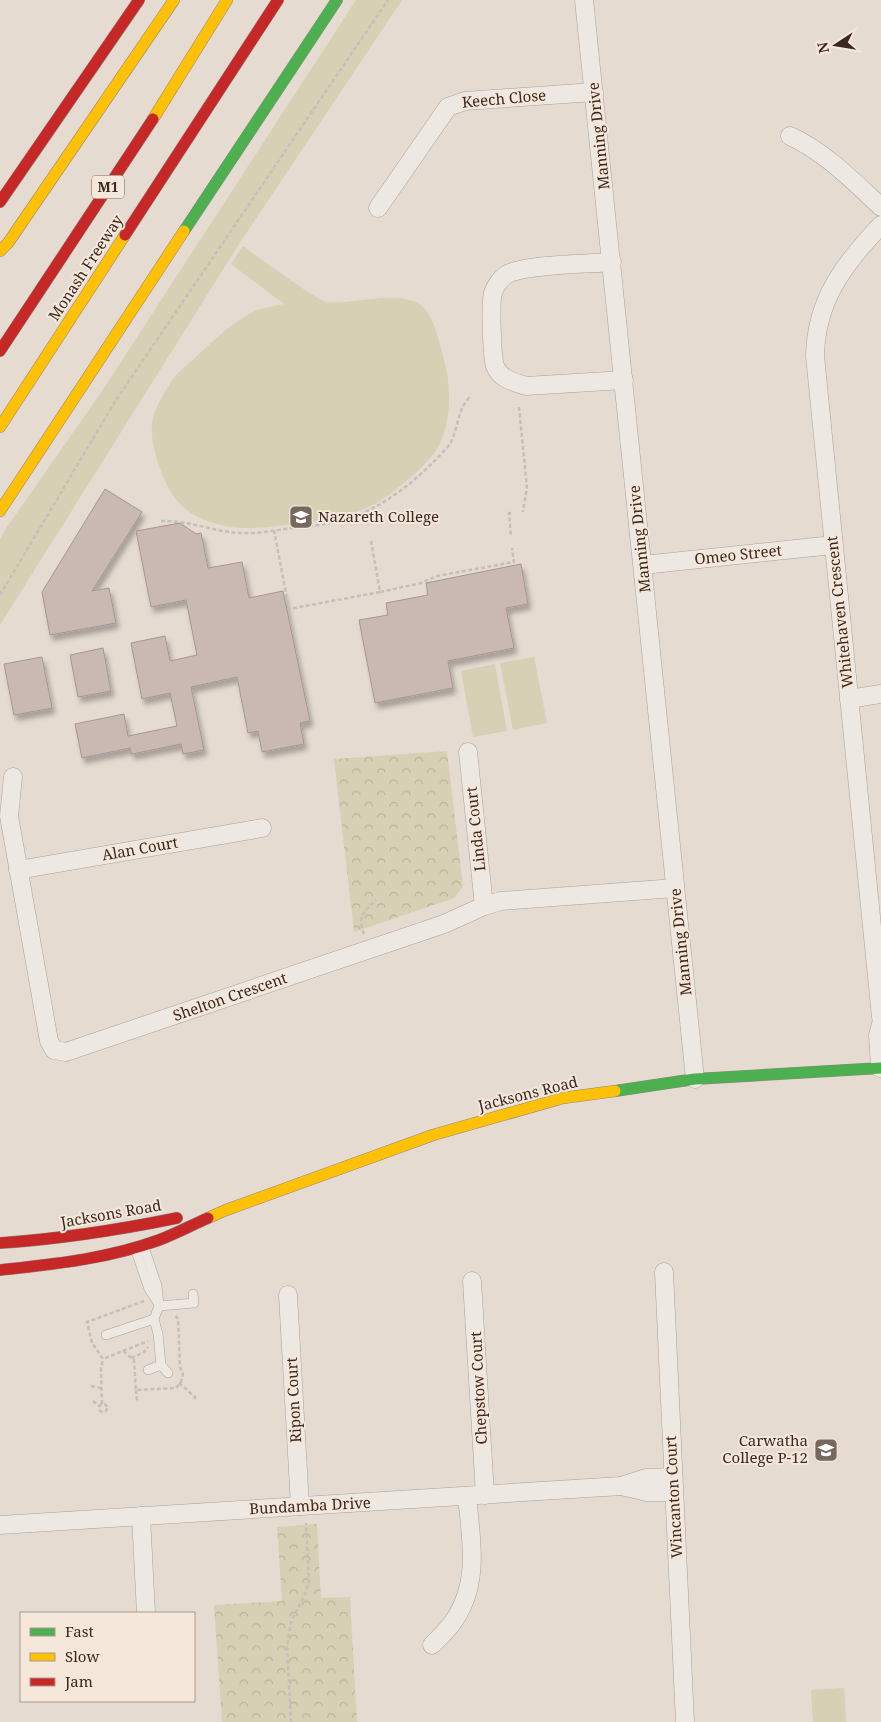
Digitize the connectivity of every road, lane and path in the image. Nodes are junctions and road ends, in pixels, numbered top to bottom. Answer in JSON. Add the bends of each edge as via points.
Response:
{"nodes":[{"id":1,"x":139,"y":0,"type":"edge"},
{"id":2,"x":174,"y":0,"type":"edge"},
{"id":3,"x":227,"y":0,"type":"edge"},
{"id":4,"x":278,"y":0,"type":"edge"},
{"id":5,"x":337,"y":0,"type":"edge"},
{"id":6,"x":388,"y":0,"type":"edge"},
{"id":7,"x":584,"y":0,"type":"edge"},
{"id":8,"x":257,"y":53,"type":"dead end"},
{"id":9,"x":594,"y":92,"type":"junction"},
{"id":10,"x":790,"y":136,"type":"dead end"},
{"id":11,"x":165,"y":175,"type":"junction"},
{"id":12,"x":0,"y":202,"type":"edge"},
{"id":13,"x":881,"y":207,"type":"edge"},
{"id":14,"x":378,"y":208,"type":"dead end"},
{"id":15,"x":881,"y":225,"type":"edge"},
{"id":16,"x":0,"y":252,"type":"edge"},
{"id":17,"x":612,"y":262,"type":"junction"},
{"id":18,"x":0,"y":350,"type":"edge"},
{"id":19,"x":624,"y":380,"type":"junction"},
{"id":20,"x":470,"y":399,"type":"dead end"},
{"id":21,"x":519,"y":408,"type":"dead end"},
{"id":22,"x":0,"y":427,"type":"edge"},
{"id":23,"x":0,"y":511,"type":"edge"},
{"id":24,"x":522,"y":511,"type":"dead end"},
{"id":25,"x":364,"y":512,"type":"junction"},
{"id":26,"x":511,"y":513,"type":"dead end"},
{"id":27,"x":161,"y":521,"type":"dead end"},
{"id":28,"x":368,"y":525,"type":"dead end"},
{"id":29,"x":274,"y":530,"type":"junction"},
{"id":30,"x":511,"y":537,"type":"dead end"},
{"id":31,"x":371,"y":541,"type":"dead end"},
{"id":32,"x":833,"y":545,"type":"junction"},
{"id":33,"x":512,"y":548,"type":"dead end"},
{"id":34,"x":643,"y":564,"type":"junction"},
{"id":35,"x":380,"y":592,"type":"junction"},
{"id":36,"x":0,"y":595,"type":"edge"},
{"id":37,"x":881,"y":694,"type":"edge"},
{"id":38,"x":849,"y":699,"type":"junction"},
{"id":39,"x":468,"y":752,"type":"dead end"},
{"id":40,"x":13,"y":777,"type":"dead end"},
{"id":41,"x":262,"y":828,"type":"dead end"},
{"id":42,"x":18,"y":870,"type":"junction"},
{"id":43,"x":874,"y":881,"type":"edge"},
{"id":44,"x":675,"y":888,"type":"junction"},
{"id":45,"x":376,"y":900,"type":"dead end"},
{"id":46,"x":484,"y":906,"type":"junction"},
{"id":47,"x":369,"y":950,"type":"junction"},
{"id":48,"x":881,"y":1017,"type":"edge"},
{"id":49,"x":881,"y":1024,"type":"edge"},
{"id":50,"x":881,"y":1068,"type":"edge"},
{"id":51,"x":695,"y":1078,"type":"junction"},
{"id":52,"x":226,"y":1210,"type":"junction"},
{"id":53,"x":0,"y":1243,"type":"edge"},
{"id":54,"x":139,"y":1246,"type":"junction"},
{"id":55,"x":0,"y":1270,"type":"edge"},
{"id":56,"x":664,"y":1272,"type":"dead end"},
{"id":57,"x":472,"y":1280,"type":"dead end"},
{"id":58,"x":193,"y":1294,"type":"dead end"},
{"id":59,"x":288,"y":1295,"type":"dead end"},
{"id":60,"x":146,"y":1300,"type":"dead end"},
{"id":61,"x":159,"y":1306,"type":"junction"},
{"id":62,"x":172,"y":1310,"type":"dead end"},
{"id":63,"x":154,"y":1319,"type":"junction"},
{"id":64,"x":106,"y":1335,"type":"dead end"},
{"id":65,"x":123,"y":1352,"type":"junction"},
{"id":66,"x":131,"y":1358,"type":"junction"},
{"id":67,"x":103,"y":1359,"type":"junction"},
{"id":68,"x":161,"y":1365,"type":"junction"},
{"id":69,"x":148,"y":1370,"type":"dead end"},
{"id":70,"x":168,"y":1373,"type":"dead end"},
{"id":71,"x":179,"y":1384,"type":"junction"},
{"id":72,"x":91,"y":1386,"type":"dead end"},
{"id":73,"x":102,"y":1389,"type":"junction"},
{"id":74,"x":108,"y":1390,"type":"dead end"},
{"id":75,"x":136,"y":1390,"type":"junction"},
{"id":76,"x":195,"y":1401,"type":"dead end"},
{"id":77,"x":93,"y":1402,"type":"dead end"},
{"id":78,"x":137,"y":1402,"type":"dead end"},
{"id":79,"x":101,"y":1405,"type":"junction"},
{"id":80,"x":674,"y":1484,"type":"junction"},
{"id":81,"x":476,"y":1496,"type":"junction"},
{"id":82,"x":300,"y":1506,"type":"junction"},
{"id":83,"x":141,"y":1516,"type":"junction"},
{"id":84,"x":306,"y":1523,"type":"dead end"},
{"id":85,"x":0,"y":1525,"type":"edge"},
{"id":86,"x":146,"y":1612,"type":"edge"},
{"id":87,"x":432,"y":1645,"type":"dead end"},
{"id":88,"x":291,"y":1722,"type":"edge"},
{"id":89,"x":685,"y":1722,"type":"edge"}],
"edges":[{"from":1,"to":12,"type":"main road"},
{"from":2,"to":16,"type":"main road"},
{"from":3,"to":18,"type":"main road","name":"Monash Freeway","number":"M1","via":[[169,95]]},
{"from":4,"to":11,"type":"main road","name":"Monash Freeway","number":"M1"},
{"from":5,"to":23,"type":"main road"},
{"from":6,"to":36,"type":"path","via":[[116,400]]},
{"from":7,"to":9,"type":"street","name":"Manning Drive"},
{"from":8,"to":11,"type":"main road"},
{"from":9,"to":14,"type":"street","name":"Keech Close","via":[[465,101],[448,107]]},
{"from":9,"to":17,"type":"street","name":"Manning Drive"},
{"from":10,"to":13,"type":"street","via":[[824,156]]},
{"from":11,"to":22,"type":"main road","name":"Monash Freeway","number":"M1"},
{"from":15,"to":32,"type":"street","name":"Whitehaven Crescent","via":[[838,276],[824,306],[815,341]]},
{"from":17,"to":19,"type":"street","name":"Manning Drive"},
{"from":17,"to":19,"type":"street","via":[[522,268],[506,275],[496,287],[491,302],[494,362],[510,382],[526,386]]},
{"from":19,"to":34,"type":"street","name":"Manning Drive"},
{"from":20,"to":25,"type":"path","via":[[463,403],[445,450],[397,494]]},
{"from":21,"to":24,"type":"path","via":[[527,488]]},
{"from":25,"to":28,"type":"path"},
{"from":25,"to":29,"type":"path","via":[[346,519]]},
{"from":26,"to":30,"type":"path"},
{"from":27,"to":29,"type":"path","via":[[193,523],[243,534]]},
{"from":29,"to":35,"type":"path","via":[[289,609]]},
{"from":31,"to":35,"type":"path"},
{"from":32,"to":34,"type":"street","name":"Omeo Street"},
{"from":32,"to":38,"type":"street","name":"Whitehaven Crescent"},
{"from":33,"to":35,"type":"path","via":[[514,562],[437,576]]},
{"from":34,"to":44,"type":"street","name":"Manning Drive"},
{"from":37,"to":38,"type":"street"},
{"from":38,"to":43,"type":"street","name":"Whitehaven Crescent"},
{"from":39,"to":46,"type":"street","name":"Linda Court"},
{"from":40,"to":42,"type":"street","name":"Shelton Crescent","via":[[9,816]]},
{"from":41,"to":42,"type":"street","name":"Alan Court"},
{"from":42,"to":47,"type":"street","name":"Shelton Crescent","via":[[49,1041],[54,1050],[66,1052]]},
{"from":43,"to":48,"type":"street","name":"Whitehaven Crescent"},
{"from":44,"to":46,"type":"street","name":"Shelton Crescent","via":[[513,899]]},
{"from":44,"to":51,"type":"street","name":"Manning Drive"},
{"from":45,"to":47,"type":"path","via":[[361,915],[360,923]]},
{"from":46,"to":47,"type":"street","name":"Shelton Crescent","via":[[444,924]]},
{"from":49,"to":50,"type":"street","via":[[878,1035]]},
{"from":50,"to":51,"type":"main road","name":"Jacksons Road"},
{"from":51,"to":52,"type":"main road","name":"Jacksons Road","via":[[563,1098],[433,1135]]},
{"from":52,"to":53,"type":"main road","name":"Jacksons Road","via":[[114,1231]]},
{"from":52,"to":54,"type":"main road","name":"Jacksons Road"},
{"from":54,"to":55,"type":"main road","name":"Jacksons Road","via":[[75,1262]]},
{"from":54,"to":61,"type":"lane","via":[[157,1286]]},
{"from":56,"to":80,"type":"street","name":"Wincanton Court"},
{"from":57,"to":81,"type":"street","name":"Chepstow Court"},
{"from":58,"to":61,"type":"lane","via":[[194,1303]]},
{"from":59,"to":82,"type":"street","name":"Ripon Court"},
{"from":60,"to":67,"type":"path","via":[[87,1322],[92,1343]]},
{"from":61,"to":63,"type":"lane"},
{"from":62,"to":71,"type":"path","via":[[178,1318],[183,1374]]},
{"from":63,"to":64,"type":"lane"},
{"from":63,"to":68,"type":"lane"},
{"from":65,"to":66,"type":"path"},
{"from":65,"to":66,"type":"path","via":[[150,1340],[145,1351]]},
{"from":65,"to":67,"type":"path"},
{"from":66,"to":75,"type":"path","via":[[134,1360]]},
{"from":67,"to":73,"type":"path"},
{"from":68,"to":69,"type":"lane"},
{"from":68,"to":70,"type":"lane"},
{"from":71,"to":75,"type":"path","via":[[176,1388]]},
{"from":71,"to":76,"type":"path","via":[[195,1397]]},
{"from":72,"to":73,"type":"path"},
{"from":73,"to":74,"type":"path"},
{"from":73,"to":79,"type":"path"},
{"from":75,"to":78,"type":"path"},
{"from":77,"to":79,"type":"path"},
{"from":79,"to":79,"type":"path","via":[[108,1406],[102,1412],[98,1409]]},
{"from":80,"to":81,"type":"street","name":"Bundamba Drive","via":[[647,1492],[621,1486]]},
{"from":80,"to":89,"type":"street","name":"Wincanton Court"},
{"from":81,"to":82,"type":"street","name":"Bundamba Drive"},
{"from":81,"to":87,"type":"street","name":"Chepstow Court","via":[[473,1563],[464,1603],[454,1621]]},
{"from":82,"to":83,"type":"street","name":"Bundamba Drive"},
{"from":83,"to":85,"type":"street","name":"Bundamba Drive"},
{"from":83,"to":86,"type":"street"},
{"from":84,"to":88,"type":"path","via":[[309,1581],[291,1622],[287,1646]]}]}
